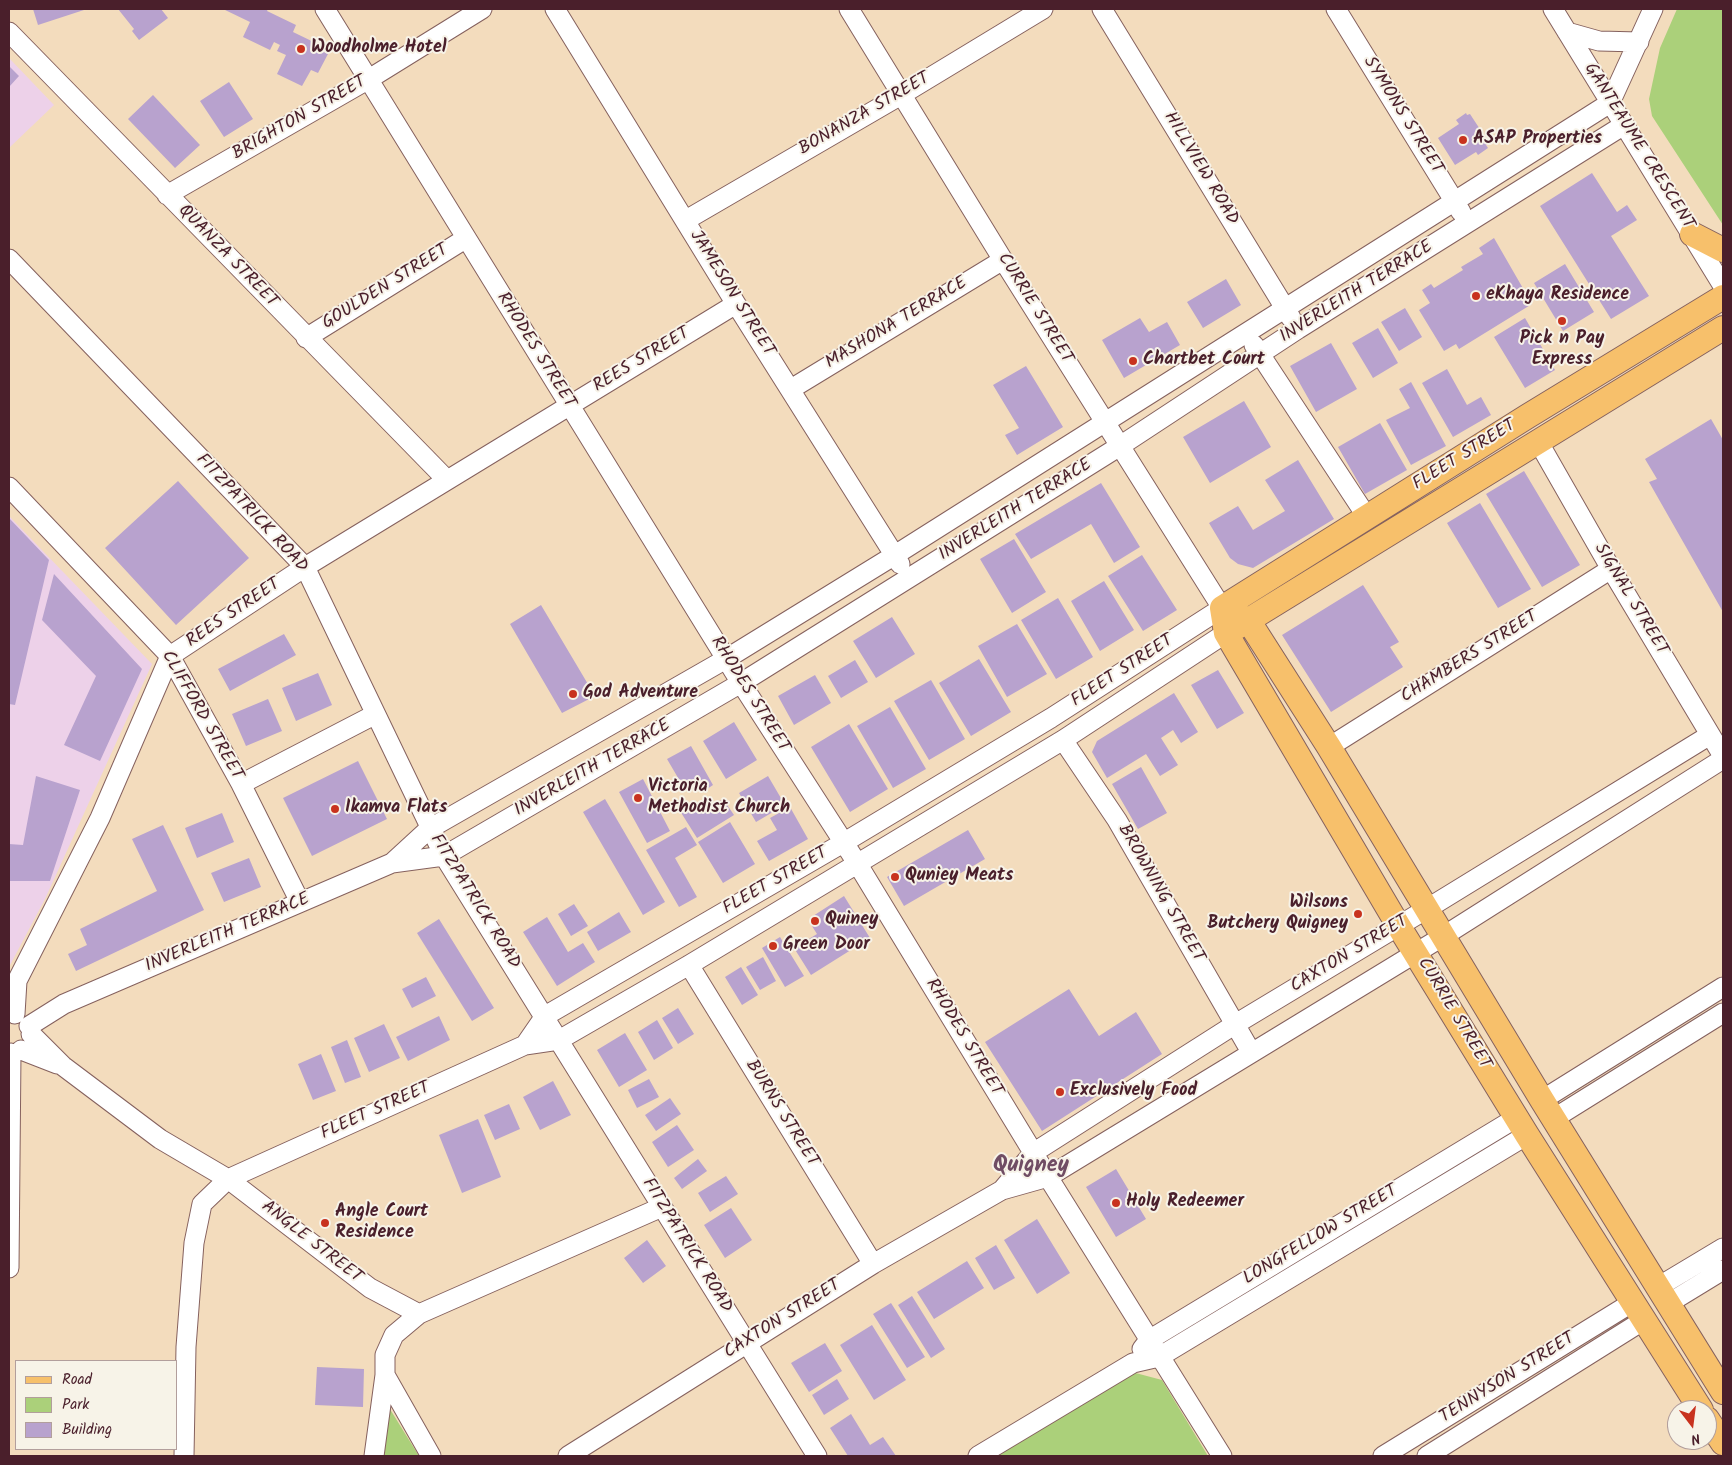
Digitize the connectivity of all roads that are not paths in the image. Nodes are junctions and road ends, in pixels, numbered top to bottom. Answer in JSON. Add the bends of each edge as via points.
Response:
{"nodes":[{"id":1,"x":325,"y":9,"type":"edge"},
{"id":2,"x":482,"y":9,"type":"edge"},
{"id":3,"x":555,"y":9,"type":"edge"},
{"id":4,"x":849,"y":9,"type":"edge"},
{"id":5,"x":1043,"y":9,"type":"edge"},
{"id":6,"x":1102,"y":9,"type":"edge"},
{"id":7,"x":1336,"y":9,"type":"edge"},
{"id":8,"x":1553,"y":9,"type":"edge"},
{"id":9,"x":1653,"y":9,"type":"edge"},
{"id":10,"x":9,"y":32,"type":"edge"},
{"id":11,"x":1567,"y":32,"type":"junction"},
{"id":12,"x":1639,"y":42,"type":"junction"},
{"id":13,"x":369,"y":79,"type":"junction"},
{"id":14,"x":901,"y":95,"type":"junction"},
{"id":15,"x":1610,"y":103,"type":"junction"},
{"id":16,"x":1624,"y":125,"type":"junction"},
{"id":17,"x":167,"y":195,"type":"junction"},
{"id":18,"x":1455,"y":201,"type":"junction"},
{"id":19,"x":686,"y":220,"type":"junction"},
{"id":20,"x":1467,"y":224,"type":"junction"},
{"id":21,"x":1692,"y":234,"type":"junction"},
{"id":22,"x":465,"y":239,"type":"junction"},
{"id":23,"x":1723,"y":250,"type":"edge"},
{"id":24,"x":9,"y":259,"type":"edge"},
{"id":25,"x":1003,"y":260,"type":"junction"},
{"id":26,"x":1723,"y":286,"type":"edge"},
{"id":27,"x":1723,"y":297,"type":"edge"},
{"id":28,"x":736,"y":304,"type":"junction"},
{"id":29,"x":1285,"y":307,"type":"junction"},
{"id":30,"x":1723,"y":328,"type":"edge"},
{"id":31,"x":1298,"y":330,"type":"junction"},
{"id":32,"x":1247,"y":334,"type":"junction"},
{"id":33,"x":306,"y":338,"type":"junction"},
{"id":34,"x":1260,"y":355,"type":"junction"},
{"id":35,"x":1621,"y":359,"type":"junction"},
{"id":36,"x":1635,"y":383,"type":"junction"},
{"id":37,"x":791,"y":389,"type":"junction"},
{"id":38,"x":569,"y":405,"type":"junction"},
{"id":39,"x":1107,"y":423,"type":"junction"},
{"id":40,"x":1540,"y":443,"type":"junction"},
{"id":41,"x":1120,"y":446,"type":"junction"},
{"id":42,"x":447,"y":480,"type":"junction"},
{"id":43,"x":9,"y":488,"type":"edge"},
{"id":44,"x":1367,"y":517,"type":"junction"},
{"id":45,"x":895,"y":555,"type":"junction"},
{"id":46,"x":304,"y":567,"type":"junction"},
{"id":47,"x":1611,"y":569,"type":"junction"},
{"id":48,"x":909,"y":578,"type":"junction"},
{"id":49,"x":1222,"y":608,"type":"junction"},
{"id":50,"x":1248,"y":620,"type":"junction"},
{"id":51,"x":1226,"y":634,"type":"junction"},
{"id":52,"x":170,"y":656,"type":"junction"},
{"id":53,"x":726,"y":659,"type":"junction"},
{"id":54,"x":741,"y":683,"type":"junction"},
{"id":55,"x":374,"y":715,"type":"junction"},
{"id":56,"x":1710,"y":734,"type":"junction"},
{"id":57,"x":1063,"y":740,"type":"junction"},
{"id":58,"x":1329,"y":747,"type":"junction"},
{"id":59,"x":1723,"y":758,"type":"edge"},
{"id":60,"x":241,"y":784,"type":"junction"},
{"id":61,"x":429,"y":829,"type":"junction"},
{"id":62,"x":844,"y":843,"type":"junction"},
{"id":63,"x":444,"y":856,"type":"junction"},
{"id":64,"x":392,"y":863,"type":"junction"},
{"id":65,"x":857,"y":863,"type":"junction"},
{"id":66,"x":300,"y":902,"type":"junction"},
{"id":67,"x":1426,"y":910,"type":"junction"},
{"id":68,"x":1398,"y":925,"type":"junction"},
{"id":69,"x":1442,"y":937,"type":"junction"},
{"id":70,"x":1416,"y":953,"type":"junction"},
{"id":71,"x":688,"y":965,"type":"junction"},
{"id":72,"x":1723,"y":987,"type":"edge"},
{"id":73,"x":1723,"y":1013,"type":"edge"},
{"id":74,"x":545,"y":1016,"type":"junction"},
{"id":75,"x":20,"y":1021,"type":"edge"},
{"id":76,"x":1234,"y":1024,"type":"junction"},
{"id":77,"x":559,"y":1040,"type":"junction"},
{"id":78,"x":524,"y":1045,"type":"junction"},
{"id":79,"x":14,"y":1052,"type":"edge"},
{"id":80,"x":1251,"y":1052,"type":"junction"},
{"id":81,"x":63,"y":1066,"type":"junction"},
{"id":82,"x":1547,"y":1110,"type":"junction"},
{"id":83,"x":1522,"y":1126,"type":"junction"},
{"id":84,"x":1033,"y":1153,"type":"junction"},
{"id":85,"x":1048,"y":1177,"type":"junction"},
{"id":86,"x":228,"y":1179,"type":"junction"},
{"id":87,"x":1002,"y":1190,"type":"junction"},
{"id":88,"x":662,"y":1207,"type":"junction"},
{"id":89,"x":1723,"y":1248,"type":"edge"},
{"id":90,"x":873,"y":1264,"type":"junction"},
{"id":91,"x":9,"y":1268,"type":"edge"},
{"id":92,"x":1723,"y":1270,"type":"edge"},
{"id":93,"x":1663,"y":1295,"type":"junction"},
{"id":94,"x":1638,"y":1311,"type":"junction"},
{"id":95,"x":419,"y":1314,"type":"junction"},
{"id":96,"x":1149,"y":1340,"type":"junction"},
{"id":97,"x":747,"y":1344,"type":"junction"},
{"id":98,"x":1159,"y":1356,"type":"junction"},
{"id":99,"x":1133,"y":1363,"type":"junction"},
{"id":100,"x":385,"y":1375,"type":"junction"},
{"id":101,"x":1723,"y":1392,"type":"edge"},
{"id":102,"x":1695,"y":1400,"type":"edge"},
{"id":103,"x":184,"y":1456,"type":"edge"},
{"id":104,"x":374,"y":1456,"type":"edge"},
{"id":105,"x":431,"y":1456,"type":"edge"},
{"id":106,"x":568,"y":1456,"type":"edge"},
{"id":107,"x":817,"y":1456,"type":"edge"},
{"id":108,"x":978,"y":1456,"type":"edge"},
{"id":109,"x":1222,"y":1456,"type":"edge"},
{"id":110,"x":1384,"y":1456,"type":"edge"},
{"id":111,"x":1427,"y":1456,"type":"edge"}],
"edges":[{"from":1,"to":13,"type":"street","name":"RHODES STREET"},
{"from":2,"to":13,"type":"street","name":"BRIGHTON STREET"},
{"from":3,"to":19,"type":"street","name":"JAMESON STREET"},
{"from":4,"to":14,"type":"street","name":"CURRIE STREET"},
{"from":5,"to":14,"type":"street","name":"BONANZA STREET"},
{"from":6,"to":29,"type":"street","name":"HILLVIEW ROAD"},
{"from":7,"to":18,"type":"street","name":"SYMONS STREET"},
{"from":8,"to":11,"type":"street","name":"GANTEAUME CRESCENT"},
{"from":9,"to":12,"type":"street"},
{"from":10,"to":17,"type":"street","name":"QUANZA STREET"},
{"from":11,"to":12,"type":"street","via":[[1599,41]]},
{"from":11,"to":15,"type":"street","name":"GANTEAUME CRESCENT"},
{"from":12,"to":15,"type":"street"},
{"from":13,"to":17,"type":"street","name":"BRIGHTON STREET"},
{"from":13,"to":22,"type":"street","name":"RHODES STREET"},
{"from":14,"to":19,"type":"street","name":"BONANZA STREET"},
{"from":14,"to":25,"type":"street","name":"CURRIE STREET"},
{"from":15,"to":16,"type":"street","name":"GANTEAUME CRESCENT"},
{"from":15,"to":18,"type":"street","name":"INVERLEITH TERRACE"},
{"from":16,"to":20,"type":"street","name":"INVERLEITH TERRACE"},
{"from":16,"to":21,"type":"street","name":"GANTEAUME CRESCENT"},
{"from":17,"to":33,"type":"street","name":"QUANZA STREET"},
{"from":18,"to":20,"type":"street","name":"SYMONS STREET"},
{"from":18,"to":29,"type":"street","name":"INVERLEITH TERRACE"},
{"from":19,"to":28,"type":"street","name":"JAMESON STREET"},
{"from":20,"to":31,"type":"street","name":"INVERLEITH TERRACE"},
{"from":21,"to":23,"type":"main road"},
{"from":21,"to":26,"type":"street","name":"GANTEAUME CRESCENT"},
{"from":22,"to":33,"type":"street","name":"GOULDEN STREET"},
{"from":22,"to":38,"type":"street","name":"RHODES STREET"},
{"from":24,"to":46,"type":"street","name":"FITZPATRICK ROAD"},
{"from":25,"to":37,"type":"street","name":"MASHONA TERRACE"},
{"from":25,"to":39,"type":"street","name":"CURRIE STREET"},
{"from":27,"to":35,"type":"main road","name":"FLEET STREET"},
{"from":28,"to":37,"type":"street","name":"JAMESON STREET"},
{"from":28,"to":38,"type":"street","name":"REES STREET"},
{"from":29,"to":31,"type":"street","name":"HILLVIEW ROAD"},
{"from":29,"to":32,"type":"street","name":"INVERLEITH TERRACE"},
{"from":30,"to":36,"type":"main road","name":"FLEET STREET"},
{"from":31,"to":34,"type":"street","name":"INVERLEITH TERRACE"},
{"from":32,"to":34,"type":"street"},
{"from":32,"to":39,"type":"street","name":"INVERLEITH TERRACE"},
{"from":33,"to":42,"type":"street","name":"QUANZA STREET"},
{"from":34,"to":41,"type":"street","name":"INVERLEITH TERRACE"},
{"from":34,"to":44,"type":"street"},
{"from":35,"to":36,"type":"main road"},
{"from":35,"to":44,"type":"main road","name":"FLEET STREET"},
{"from":36,"to":40,"type":"main road","name":"FLEET STREET"},
{"from":37,"to":45,"type":"street","name":"JAMESON STREET"},
{"from":38,"to":42,"type":"street","name":"REES STREET"},
{"from":38,"to":53,"type":"street","name":"RHODES STREET"},
{"from":39,"to":41,"type":"street","name":"CURRIE STREET"},
{"from":39,"to":45,"type":"street","name":"INVERLEITH TERRACE"},
{"from":40,"to":47,"type":"street","name":"SIGNAL STREET"},
{"from":40,"to":50,"type":"main road","name":"FLEET STREET"},
{"from":41,"to":48,"type":"street","name":"INVERLEITH TERRACE"},
{"from":41,"to":49,"type":"street","name":"CURRIE STREET"},
{"from":42,"to":46,"type":"street","name":"REES STREET"},
{"from":43,"to":52,"type":"street","name":"CLIFFORD STREET"},
{"from":44,"to":49,"type":"main road","name":"FLEET STREET"},
{"from":45,"to":48,"type":"street","name":"JAMESON STREET"},
{"from":45,"to":53,"type":"street","name":"INVERLEITH TERRACE"},
{"from":46,"to":52,"type":"street","name":"REES STREET"},
{"from":46,"to":55,"type":"street","name":"FITZPATRICK ROAD"},
{"from":47,"to":56,"type":"street","name":"SIGNAL STREET"},
{"from":47,"to":58,"type":"street","name":"CHAMBERS STREET"},
{"from":48,"to":54,"type":"street","name":"INVERLEITH TERRACE"},
{"from":49,"to":50,"type":"main road"},
{"from":49,"to":51,"type":"main road","name":"CURRIE STREET"},
{"from":49,"to":62,"type":"street","name":"FLEET STREET","via":[[1051,718]]},
{"from":50,"to":51,"type":"main road","name":"FLEET STREET"},
{"from":50,"to":58,"type":"main road","name":"CURRIE STREET"},
{"from":51,"to":57,"type":"street","name":"FLEET STREET"},
{"from":51,"to":68,"type":"main road","name":"CURRIE STREET"},
{"from":52,"to":60,"type":"street","name":"CLIFFORD STREET"},
{"from":52,"to":75,"type":"street","name":"REES STREET","via":[[100,818],[17,981]]},
{"from":53,"to":54,"type":"street","name":"RHODES STREET"},
{"from":53,"to":61,"type":"street","name":"INVERLEITH TERRACE"},
{"from":54,"to":62,"type":"street","name":"RHODES STREET"},
{"from":54,"to":63,"type":"street","name":"INVERLEITH TERRACE"},
{"from":55,"to":60,"type":"street"},
{"from":55,"to":61,"type":"street","name":"FITZPATRICK ROAD"},
{"from":56,"to":59,"type":"street","name":"SIGNAL STREET"},
{"from":56,"to":67,"type":"street","name":"CAXTON STREET"},
{"from":57,"to":65,"type":"street","name":"FLEET STREET"},
{"from":57,"to":76,"type":"street","name":"BROWNING STREET","via":[[1117,820]]},
{"from":58,"to":67,"type":"main road","name":"CURRIE STREET"},
{"from":59,"to":69,"type":"street","name":"CAXTON STREET"},
{"from":60,"to":66,"type":"street","name":"CLIFFORD STREET"},
{"from":61,"to":63,"type":"street","name":"FITZPATRICK ROAD"},
{"from":61,"to":64,"type":"street","name":"INVERLEITH TERRACE"},
{"from":62,"to":65,"type":"street","name":"RHODES STREET"},
{"from":62,"to":74,"type":"street","name":"FLEET STREET"},
{"from":63,"to":64,"type":"street","name":"INVERLEITH TERRACE"},
{"from":63,"to":74,"type":"street","name":"FITZPATRICK ROAD"},
{"from":64,"to":66,"type":"street","name":"INVERLEITH TERRACE"},
{"from":65,"to":71,"type":"street","name":"FLEET STREET"},
{"from":65,"to":84,"type":"street","name":"RHODES STREET"},
{"from":66,"to":75,"type":"street","name":"INVERLEITH TERRACE"},
{"from":67,"to":68,"type":"street","name":"CAXTON STREET"},
{"from":67,"to":69,"type":"main road","name":"CURRIE STREET"},
{"from":68,"to":70,"type":"main road","name":"CURRIE STREET"},
{"from":68,"to":76,"type":"street","name":"CAXTON STREET"},
{"from":69,"to":70,"type":"street","name":"CAXTON STREET"},
{"from":69,"to":82,"type":"main road","name":"CURRIE STREET"},
{"from":70,"to":80,"type":"street","name":"CAXTON STREET"},
{"from":70,"to":83,"type":"main road","name":"CURRIE STREET"},
{"from":71,"to":77,"type":"street","name":"FLEET STREET"},
{"from":71,"to":90,"type":"street","name":"BURNS STREET"},
{"from":72,"to":82,"type":"street"},
{"from":73,"to":82,"type":"street"},
{"from":74,"to":77,"type":"street","name":"FITZPATRICK ROAD"},
{"from":74,"to":78,"type":"street","name":"FLEET STREET"},
{"from":75,"to":79,"type":"street","via":[[28,1043]]},
{"from":75,"to":81,"type":"street","name":"ANGLE STREET"},
{"from":76,"to":80,"type":"street","name":"BROWNING STREET"},
{"from":76,"to":84,"type":"street","name":"CAXTON STREET"},
{"from":77,"to":78,"type":"street","name":"FLEET STREET"},
{"from":77,"to":88,"type":"street","name":"FITZPATRICK ROAD"},
{"from":78,"to":86,"type":"street","name":"FLEET STREET"},
{"from":79,"to":81,"type":"street","name":"ANGLE STREET"},
{"from":79,"to":91,"type":"street"},
{"from":80,"to":85,"type":"street","name":"CAXTON STREET"},
{"from":81,"to":86,"type":"street","name":"ANGLE STREET","via":[[160,1139]]},
{"from":82,"to":93,"type":"main road","name":"CURRIE STREET"},
{"from":83,"to":94,"type":"main road","name":"CURRIE STREET"},
{"from":83,"to":96,"type":"street","name":"LONGFELLOW STREET"},
{"from":83,"to":98,"type":"street","name":"LONGFELLOW STREET"},
{"from":84,"to":85,"type":"street","name":"RHODES STREET"},
{"from":84,"to":87,"type":"street","name":"CAXTON STREET"},
{"from":85,"to":87,"type":"street","name":"CAXTON STREET"},
{"from":85,"to":96,"type":"street","name":"RHODES STREET"},
{"from":86,"to":95,"type":"street","name":"ANGLE STREET","via":[[370,1288]]},
{"from":86,"to":103,"type":"street","name":"FLEET STREET","via":[[202,1204],[194,1244],[186,1347]]},
{"from":87,"to":90,"type":"street","name":"CAXTON STREET"},
{"from":88,"to":95,"type":"street"},
{"from":88,"to":97,"type":"street","name":"FITZPATRICK ROAD"},
{"from":89,"to":93,"type":"street"},
{"from":90,"to":97,"type":"street","name":"CAXTON STREET"},
{"from":92,"to":93,"type":"street"},
{"from":93,"to":101,"type":"main road","name":"CURRIE STREET"},
{"from":94,"to":102,"type":"main road","name":"CURRIE STREET"},
{"from":94,"to":110,"type":"street","name":"TENNYSON STREET"},
{"from":94,"to":111,"type":"street","name":"TENNYSON STREET"},
{"from":95,"to":100,"type":"street","via":[[394,1334],[385,1355]]},
{"from":96,"to":98,"type":"street","name":"RHODES STREET"},
{"from":96,"to":99,"type":"street","name":"LONGFELLOW STREET"},
{"from":97,"to":106,"type":"street","name":"CAXTON STREET"},
{"from":97,"to":107,"type":"street","name":"FITZPATRICK ROAD"},
{"from":98,"to":99,"type":"street","name":"LONGFELLOW STREET"},
{"from":98,"to":109,"type":"street","name":"RHODES STREET"},
{"from":99,"to":108,"type":"street","name":"LONGFELLOW STREET"},
{"from":100,"to":104,"type":"street"},
{"from":100,"to":105,"type":"street"}]}
